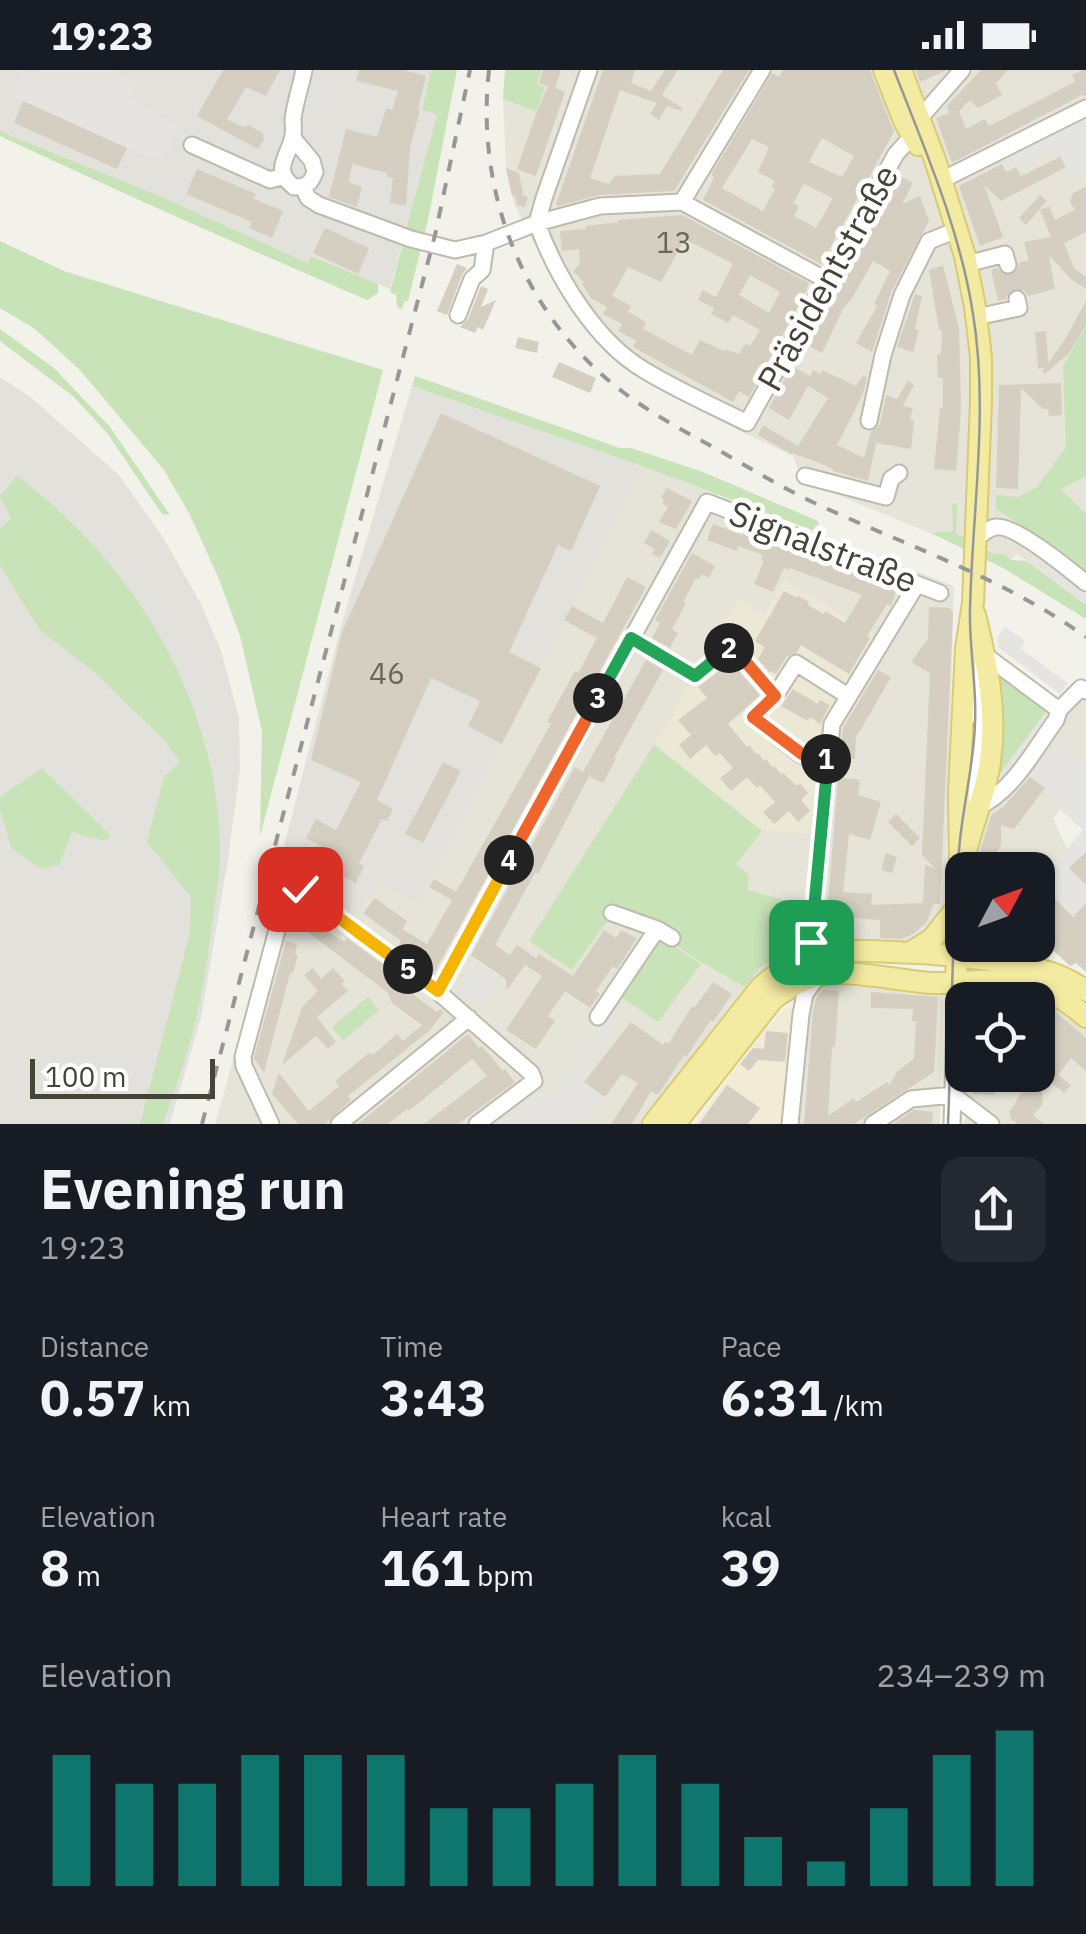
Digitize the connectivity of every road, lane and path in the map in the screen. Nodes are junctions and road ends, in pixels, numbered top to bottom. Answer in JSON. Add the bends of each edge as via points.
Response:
{"nodes":[{"id":1,"x":304,"y":70,"type":"edge"},
{"id":2,"x":589,"y":70,"type":"edge"},
{"id":3,"x":762,"y":70,"type":"edge"},
{"id":4,"x":884,"y":70,"type":"edge"},
{"id":5,"x":897,"y":70,"type":"edge"},
{"id":6,"x":962,"y":70,"type":"edge"},
{"id":7,"x":1086,"y":108,"type":"edge"},
{"id":8,"x":916,"y":127,"type":"junction"},
{"id":9,"x":292,"y":138,"type":"junction"},
{"id":10,"x":192,"y":145,"type":"dead end"},
{"id":11,"x":284,"y":176,"type":"junction"},
{"id":12,"x":940,"y":182,"type":"junction"},
{"id":13,"x":304,"y":187,"type":"junction"},
{"id":14,"x":682,"y":202,"type":"junction"},
{"id":15,"x":537,"y":224,"type":"junction"},
{"id":16,"x":958,"y":230,"type":"junction"},
{"id":17,"x":486,"y":243,"type":"junction"},
{"id":18,"x":967,"y":264,"type":"junction"},
{"id":19,"x":1008,"y":266,"type":"dead end"},
{"id":20,"x":826,"y":280,"type":"junction"},
{"id":21,"x":1017,"y":299,"type":"dead end"},
{"id":22,"x":458,"y":314,"type":"dead end"},
{"id":23,"x":976,"y":317,"type":"junction"},
{"id":24,"x":869,"y":421,"type":"dead end"},
{"id":25,"x":899,"y":473,"type":"dead end"},
{"id":26,"x":805,"y":476,"type":"dead end"},
{"id":27,"x":974,"y":539,"type":"junction"},
{"id":28,"x":1086,"y":583,"type":"edge"},
{"id":29,"x":917,"y":584,"type":"junction"},
{"id":30,"x":940,"y":593,"type":"dead end"},
{"id":31,"x":972,"y":614,"type":"junction"},
{"id":32,"x":631,"y":638,"type":"junction"},
{"id":33,"x":985,"y":656,"type":"junction"},
{"id":34,"x":1086,"y":692,"type":"edge"},
{"id":35,"x":775,"y":696,"type":"junction"},
{"id":36,"x":848,"y":696,"type":"junction"},
{"id":37,"x":1059,"y":710,"type":"junction"},
{"id":38,"x":828,"y":759,"type":"junction"},
{"id":39,"x":978,"y":808,"type":"junction"},
{"id":40,"x":961,"y":852,"type":"edge"},
{"id":41,"x":964,"y":852,"type":"edge"},
{"id":42,"x":612,"y":913,"type":"dead end"},
{"id":43,"x":945,"y":923,"type":"edge"},
{"id":44,"x":656,"y":929,"type":"junction"},
{"id":45,"x":672,"y":938,"type":"dead end"},
{"id":46,"x":911,"y":952,"type":"junction"},
{"id":47,"x":945,"y":955,"type":"edge"},
{"id":48,"x":958,"y":962,"type":"edge"},
{"id":49,"x":994,"y":962,"type":"edge"},
{"id":50,"x":809,"y":972,"type":"junction"},
{"id":51,"x":956,"y":982,"type":"joint"},
{"id":52,"x":1010,"y":982,"type":"edge"},
{"id":53,"x":945,"y":983,"type":"edge"},
{"id":54,"x":438,"y":991,"type":"junction"},
{"id":55,"x":1086,"y":991,"type":"edge"},
{"id":56,"x":780,"y":994,"type":"junction"},
{"id":57,"x":1055,"y":996,"type":"edge"},
{"id":58,"x":800,"y":1014,"type":"junction"},
{"id":59,"x":598,"y":1017,"type":"dead end"},
{"id":60,"x":1086,"y":1017,"type":"edge"},
{"id":61,"x":469,"y":1018,"type":"junction"},
{"id":62,"x":952,"y":1092,"type":"edge"},
{"id":63,"x":952,"y":1095,"type":"junction"},
{"id":64,"x":482,"y":1122,"type":"edge"},
{"id":65,"x":271,"y":1124,"type":"edge"},
{"id":66,"x":339,"y":1124,"type":"edge"},
{"id":67,"x":654,"y":1124,"type":"edge"},
{"id":68,"x":675,"y":1124,"type":"edge"},
{"id":69,"x":790,"y":1124,"type":"edge"},
{"id":70,"x":872,"y":1124,"type":"edge"},
{"id":71,"x":952,"y":1124,"type":"edge"},
{"id":72,"x":991,"y":1124,"type":"edge"}],
"edges":[{"from":1,"to":9,"type":"street"},
{"from":2,"to":15,"type":"street"},
{"from":3,"to":14,"type":"street"},
{"from":4,"to":8,"type":"main road","via":[[905,123]]},
{"from":5,"to":8,"type":"main road"},
{"from":6,"to":8,"type":"street","name":"Präsidentstraße"},
{"from":7,"to":12,"type":"street"},
{"from":8,"to":12,"type":"main road"},
{"from":8,"to":20,"type":"street","name":"Präsidentstraße"},
{"from":9,"to":11,"type":"street"},
{"from":9,"to":13,"type":"street","via":[[315,172]]},
{"from":10,"to":11,"type":"street","via":[[270,180]]},
{"from":11,"to":13,"type":"street"},
{"from":12,"to":16,"type":"main road"},
{"from":13,"to":17,"type":"street","via":[[319,205],[429,244],[455,250]]},
{"from":14,"to":15,"type":"street","via":[[600,206]]},
{"from":14,"to":20,"type":"street"},
{"from":15,"to":17,"type":"street"},
{"from":15,"to":20,"type":"street","name":"Präsidentstraße","via":[[578,303],[627,358],[747,423]]},
{"from":16,"to":18,"type":"main road"},
{"from":16,"to":24,"type":"street","via":[[930,242],[902,295]]},
{"from":17,"to":22,"type":"street","via":[[482,270]]},
{"from":18,"to":19,"type":"street","via":[[1006,254]]},
{"from":18,"to":23,"type":"main road"},
{"from":21,"to":23,"type":"street","via":[[1019,308]]},
{"from":23,"to":27,"type":"main road","via":[[982,374]]},
{"from":25,"to":26,"type":"street","via":[[886,497]]},
{"from":27,"to":28,"type":"street","via":[[996,526],[1006,528]]},
{"from":27,"to":31,"type":"main road"},
{"from":29,"to":30,"type":"street","name":"Signalstraße"},
{"from":29,"to":32,"type":"street","name":"Signalstraße","via":[[707,502]]},
{"from":29,"to":36,"type":"street"},
{"from":31,"to":33,"type":"main road"},
{"from":31,"to":40,"type":"main road","via":[[958,792]]},
{"from":32,"to":35,"type":"street","via":[[695,676],[732,646]]},
{"from":32,"to":54,"type":"street"},
{"from":33,"to":37,"type":"street"},
{"from":33,"to":39,"type":"main road","via":[[994,720]]},
{"from":34,"to":37,"type":"street","via":[[1082,688]]},
{"from":35,"to":36,"type":"street","via":[[796,663]]},
{"from":35,"to":38,"type":"street","via":[[753,717],[802,754]]},
{"from":36,"to":38,"type":"street","via":[[832,724]]},
{"from":37,"to":39,"type":"street","via":[[1006,788]]},
{"from":38,"to":50,"type":"street"},
{"from":39,"to":41,"type":"main road"},
{"from":42,"to":44,"type":"street"},
{"from":43,"to":46,"type":"main road"},
{"from":44,"to":45,"type":"street"},
{"from":44,"to":59,"type":"street"},
{"from":46,"to":47,"type":"main road"},
{"from":46,"to":50,"type":"main road","via":[[841,951]]},
{"from":48,"to":51,"type":"main road"},
{"from":49,"to":55,"type":"main road","via":[[1037,969]]},
{"from":50,"to":53,"type":"main road"},
{"from":50,"to":56,"type":"main road"},
{"from":50,"to":58,"type":"street"},
{"from":50,"to":67,"type":"main road","via":[[774,976],[760,987]]},
{"from":51,"to":52,"type":"main road"},
{"from":54,"to":61,"type":"street"},
{"from":54,"to":65,"type":"street","via":[[300,889],[288,888],[243,1057]]},
{"from":56,"to":58,"type":"street","via":[[794,1000]]},
{"from":56,"to":68,"type":"main road"},
{"from":57,"to":60,"type":"main road"},
{"from":58,"to":69,"type":"street"},
{"from":61,"to":64,"type":"street","via":[[534,1081]]},
{"from":61,"to":66,"type":"street"},
{"from":62,"to":63,"type":"street"},
{"from":63,"to":70,"type":"street","via":[[911,1099]]},
{"from":63,"to":71,"type":"street"},
{"from":63,"to":72,"type":"street"}]}
